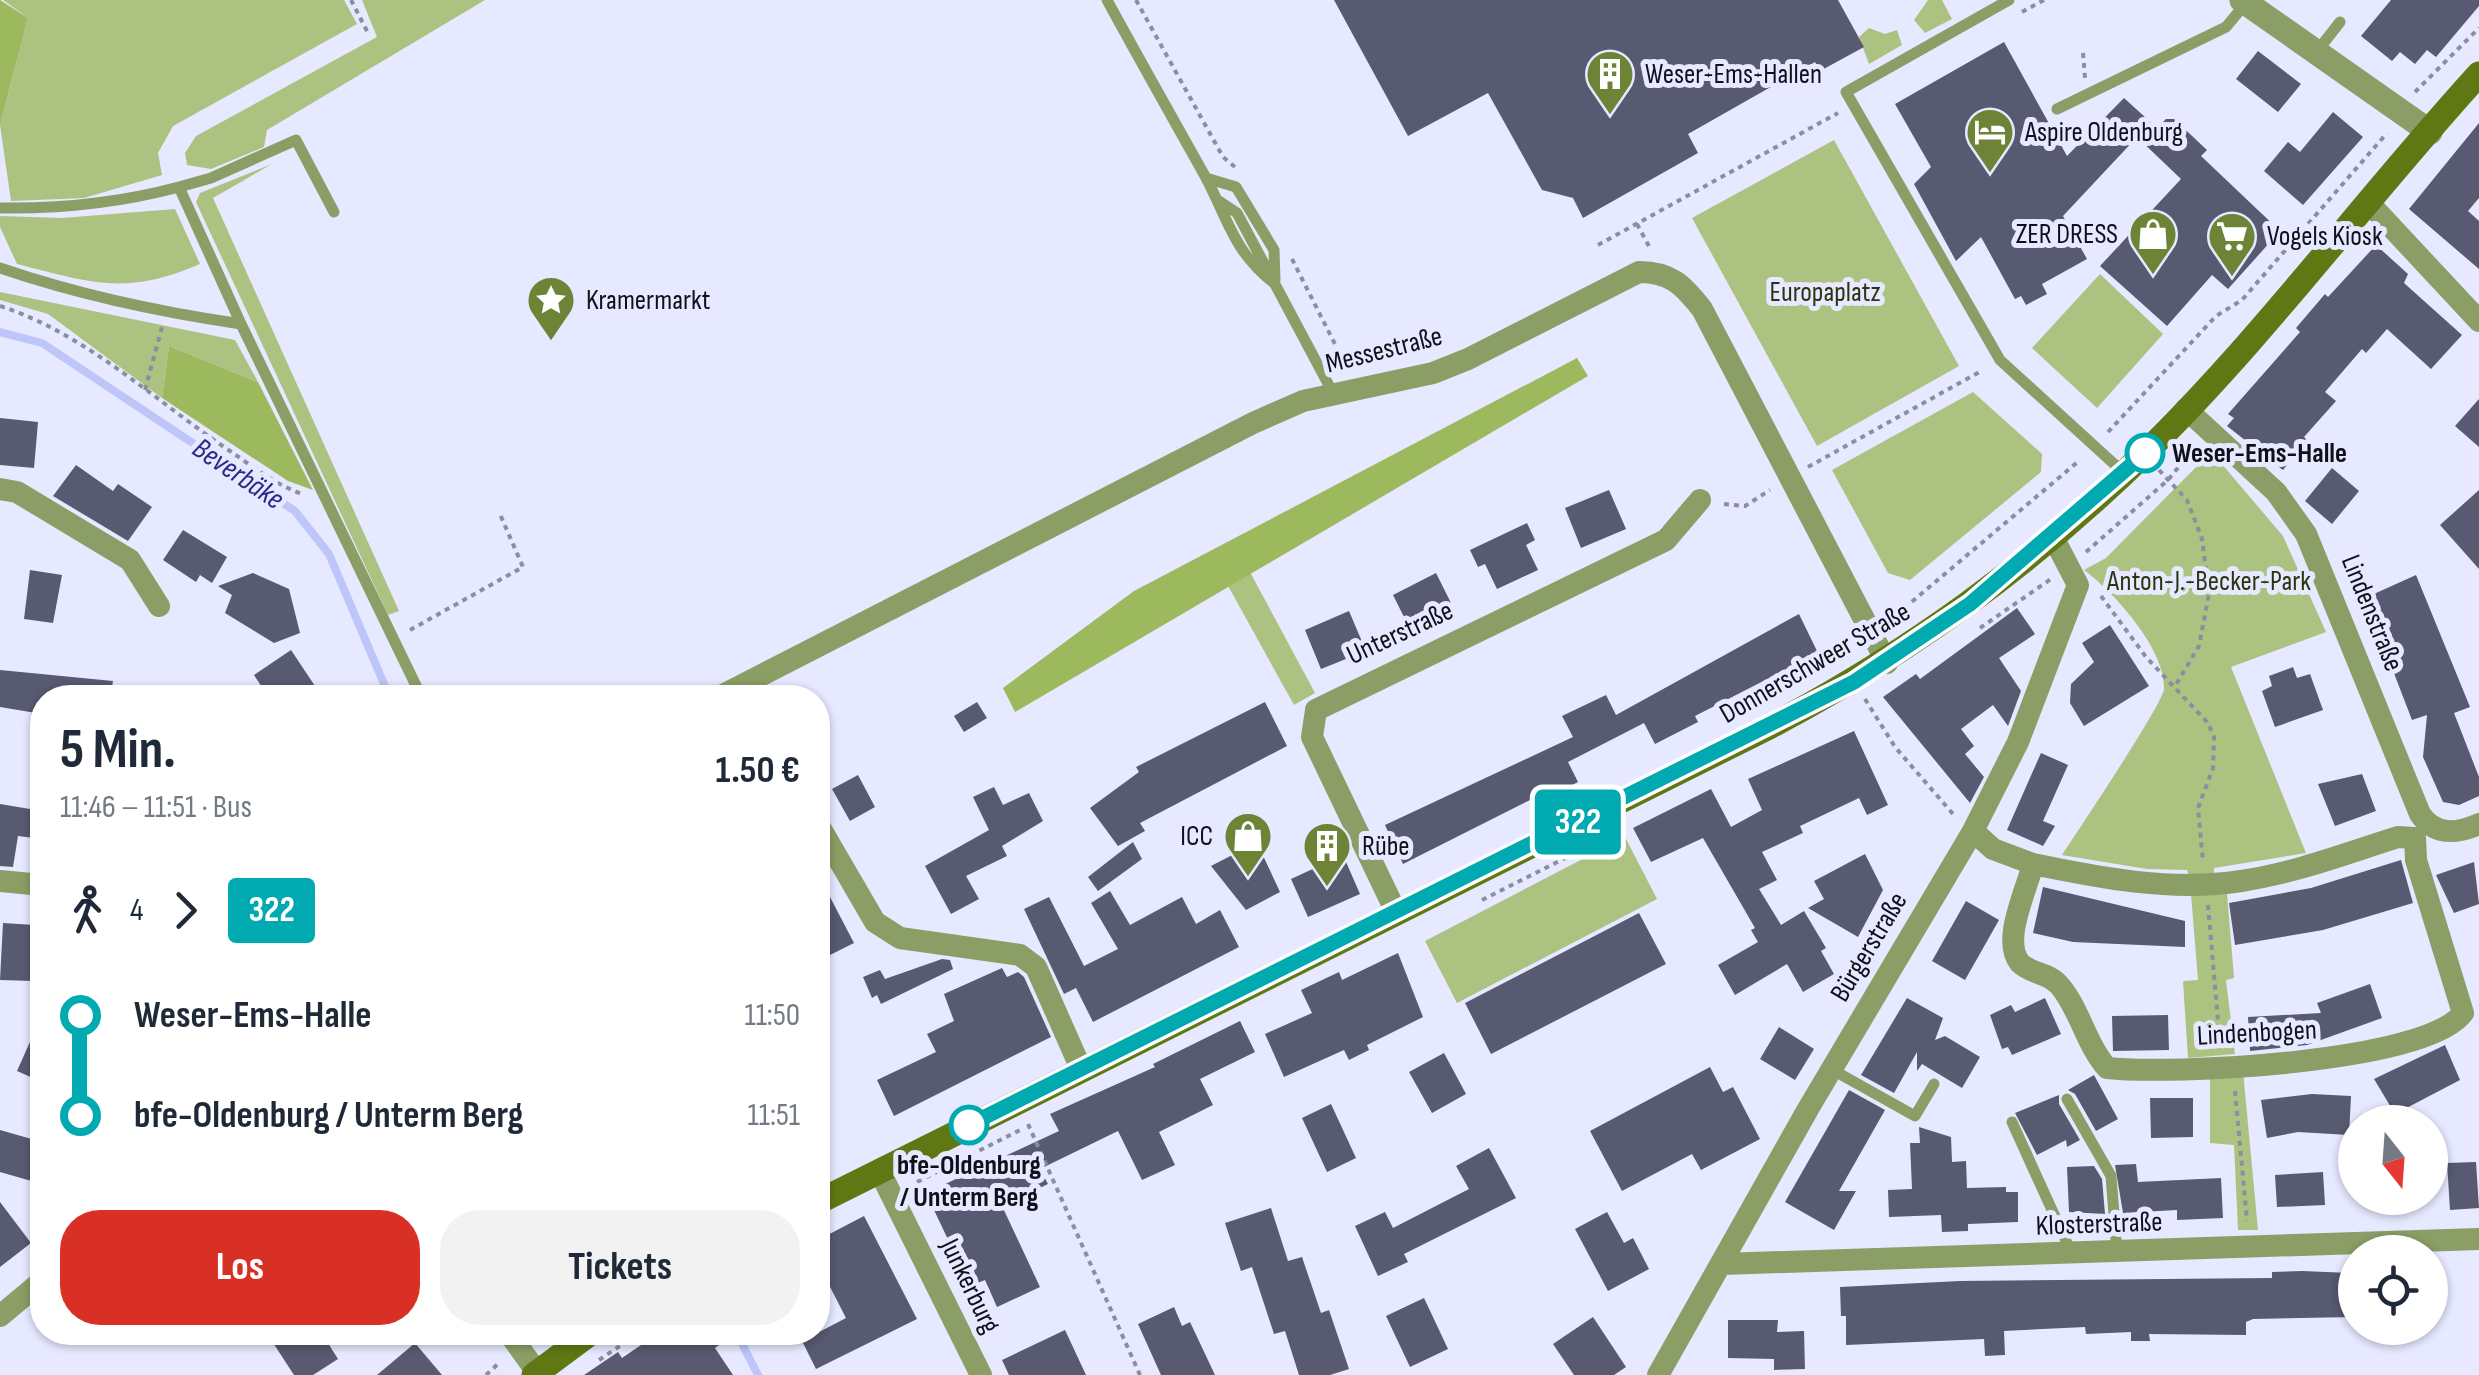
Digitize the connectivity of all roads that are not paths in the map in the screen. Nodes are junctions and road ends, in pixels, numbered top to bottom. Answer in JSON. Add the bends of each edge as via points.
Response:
{"nodes":[{"id":1,"x":1107,"y":0,"type":"edge"},
{"id":2,"x":2009,"y":0,"type":"edge"},
{"id":3,"x":2244,"y":1,"type":"edge"},
{"id":4,"x":2340,"y":22,"type":"dead end"},
{"id":5,"x":2318,"y":50,"type":"junction"},
{"id":6,"x":2479,"y":74,"type":"edge"},
{"id":7,"x":2056,"y":109,"type":"dead end"},
{"id":8,"x":2430,"y":132,"type":"junction"},
{"id":9,"x":1206,"y":178,"type":"junction"},
{"id":10,"x":179,"y":187,"type":"junction"},
{"id":11,"x":1218,"y":201,"type":"junction"},
{"id":12,"x":2368,"y":203,"type":"junction"},
{"id":13,"x":0,"y":208,"type":"edge"},
{"id":14,"x":334,"y":212,"type":"dead end"},
{"id":15,"x":0,"y":267,"type":"edge"},
{"id":16,"x":1275,"y":284,"type":"junction"},
{"id":17,"x":2479,"y":321,"type":"edge"},
{"id":18,"x":241,"y":324,"type":"junction"},
{"id":19,"x":1333,"y":393,"type":"junction"},
{"id":20,"x":2186,"y":409,"type":"junction"},
{"id":21,"x":2124,"y":473,"type":"junction"},
{"id":22,"x":0,"y":489,"type":"edge"},
{"id":23,"x":1700,"y":500,"type":"dead end"},
{"id":24,"x":2053,"y":537,"type":"junction"},
{"id":25,"x":159,"y":606,"type":"dead end"},
{"id":26,"x":1887,"y":663,"type":"junction"},
{"id":27,"x":416,"y":685,"type":"edge"},
{"id":28,"x":742,"y":685,"type":"edge"},
{"id":29,"x":2479,"y":824,"type":"edge"},
{"id":30,"x":1974,"y":832,"type":"junction"},
{"id":31,"x":2422,"y":832,"type":"junction"},
{"id":32,"x":830,"y":845,"type":"edge"},
{"id":33,"x":2034,"y":864,"type":"junction"},
{"id":34,"x":0,"y":881,"type":"edge"},
{"id":35,"x":30,"y":884,"type":"edge"},
{"id":36,"x":1396,"y":912,"type":"junction"},
{"id":37,"x":1831,"y":1069,"type":"junction"},
{"id":38,"x":1082,"y":1071,"type":"junction"},
{"id":39,"x":1934,"y":1084,"type":"dead end"},
{"id":40,"x":2067,"y":1099,"type":"dead end"},
{"id":41,"x":2012,"y":1122,"type":"dead end"},
{"id":42,"x":880,"y":1170,"type":"junction"},
{"id":43,"x":830,"y":1196,"type":"edge"},
{"id":44,"x":2479,"y":1239,"type":"edge"},
{"id":45,"x":2118,"y":1254,"type":"junction"},
{"id":46,"x":2073,"y":1256,"type":"junction"},
{"id":47,"x":1722,"y":1264,"type":"junction"},
{"id":48,"x":30,"y":1291,"type":"edge"},
{"id":49,"x":0,"y":1316,"type":"edge"},
{"id":50,"x":517,"y":1345,"type":"edge"},
{"id":51,"x":575,"y":1345,"type":"edge"},
{"id":52,"x":537,"y":1374,"type":"edge"},
{"id":53,"x":981,"y":1375,"type":"edge"},
{"id":54,"x":1658,"y":1375,"type":"edge"}],
"edges":[{"from":1,"to":9,"type":"lane"},
{"from":2,"to":21,"type":"lane","via":[[1846,92],[2000,360]]},
{"from":3,"to":5,"type":"street"},
{"from":3,"to":7,"type":"lane","via":[[2226,27]]},
{"from":4,"to":5,"type":"lane"},
{"from":5,"to":8,"type":"street"},
{"from":6,"to":8,"type":"main road","name":"Donnerschweer Straße"},
{"from":8,"to":12,"type":"main road","name":"Donnerschweer Straße"},
{"from":9,"to":11,"type":"lane"},
{"from":9,"to":16,"type":"lane","via":[[1236,187],[1274,250]]},
{"from":10,"to":13,"type":"lane","via":[[92,205]]},
{"from":10,"to":14,"type":"lane","via":[[296,140]]},
{"from":10,"to":18,"type":"lane"},
{"from":11,"to":16,"type":"lane","via":[[1236,213]]},
{"from":11,"to":16,"type":"lane","via":[[1248,263]]},
{"from":12,"to":17,"type":"street"},
{"from":12,"to":20,"type":"main road","name":"Donnerschweer Straße"},
{"from":15,"to":18,"type":"lane","via":[[165,313]]},
{"from":16,"to":19,"type":"lane"},
{"from":18,"to":27,"type":"lane"},
{"from":19,"to":26,"type":"street","name":"Messestraße","via":[[1433,373],[1639,272],[1662,272],[1683,284],[1702,309]]},
{"from":19,"to":28,"type":"street","name":"Messestraße","via":[[1254,424]]},
{"from":20,"to":21,"type":"main road","name":"Donnerschweer Straße"},
{"from":20,"to":31,"type":"street","name":"Lindenstraße","via":[[2276,492],[2306,534]]},
{"from":21,"to":24,"type":"main road","name":"Donnerschweer Straße"},
{"from":22,"to":25,"type":"street","via":[[18,492],[130,560]]},
{"from":23,"to":36,"type":"street","name":"Unterstraße","via":[[1666,540],[1316,710],[1312,737]]},
{"from":24,"to":26,"type":"main road","name":"Donnerschweer Straße"},
{"from":24,"to":30,"type":"street","name":"Bürgerstraße","via":[[2078,585],[2018,742]]},
{"from":26,"to":36,"type":"main road","name":"Donnerschweer Straße"},
{"from":29,"to":31,"type":"street"},
{"from":30,"to":33,"type":"street","via":[[1992,849]]},
{"from":30,"to":37,"type":"street","name":"Bürgerstraße"},
{"from":31,"to":33,"type":"street","via":[[2275,875],[2207,883],[2142,882]]},
{"from":31,"to":33,"type":"street","name":"Lindenbogen","via":[[2416,860],[2462,1013],[2454,1026],[2382,1050],[2323,1060],[2107,1068],[2061,987],[2014,953]]},
{"from":32,"to":38,"type":"street","via":[[886,931],[1020,955],[1036,968]]},
{"from":34,"to":35,"type":"street"},
{"from":36,"to":38,"type":"main road","name":"Donnerschweer Straße"},
{"from":37,"to":39,"type":"lane","via":[[1915,1116]]},
{"from":37,"to":47,"type":"street","name":"Bürgerstraße"},
{"from":38,"to":42,"type":"main road","name":"Donnerschweer Straße"},
{"from":40,"to":45,"type":"lane","via":[[2111,1176]]},
{"from":41,"to":46,"type":"lane"},
{"from":42,"to":43,"type":"main road","name":"Donnerschweer Straße"},
{"from":42,"to":53,"type":"street","name":"Junkerburg"},
{"from":44,"to":45,"type":"street","name":"Klosterstraße"},
{"from":45,"to":46,"type":"street","name":"Klosterstraße"},
{"from":46,"to":47,"type":"street","name":"Klosterstraße"},
{"from":47,"to":54,"type":"street","name":"Bürgerstraße"},
{"from":48,"to":49,"type":"street"},
{"from":50,"to":52,"type":"street"},
{"from":51,"to":52,"type":"main road"}]}
